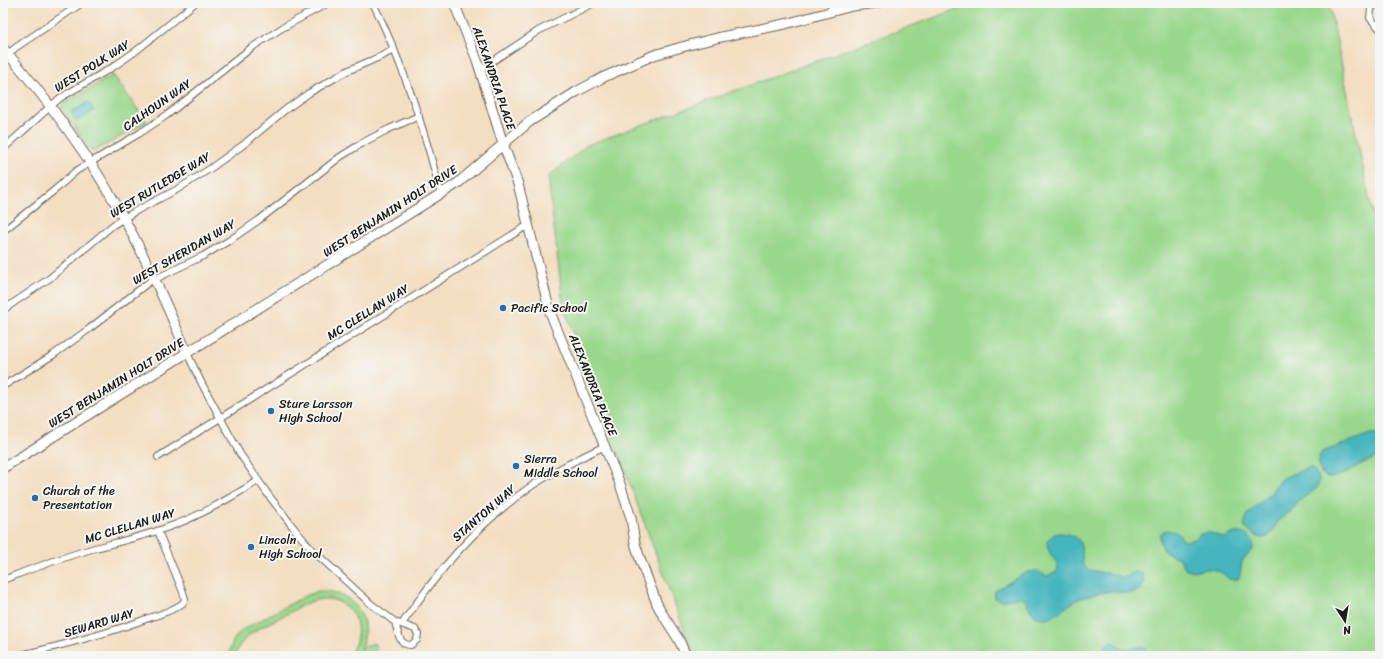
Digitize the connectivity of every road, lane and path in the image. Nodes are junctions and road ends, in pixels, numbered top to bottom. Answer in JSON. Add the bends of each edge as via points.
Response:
{"nodes":[{"id":1,"x":82,"y":3,"type":"edge"},
{"id":2,"x":194,"y":3,"type":"edge"},
{"id":3,"x":328,"y":3,"type":"edge"},
{"id":4,"x":373,"y":3,"type":"edge"},
{"id":5,"x":594,"y":3,"type":"edge"},
{"id":6,"x":877,"y":3,"type":"edge"},
{"id":7,"x":1377,"y":3,"type":"edge"},
{"id":8,"x":457,"y":4,"type":"edge"},
{"id":9,"x":831,"y":7,"type":"edge"},
{"id":10,"x":1380,"y":29,"type":"edge"},
{"id":11,"x":394,"y":49,"type":"junction"},
{"id":12,"x":5,"y":54,"type":"edge"},
{"id":13,"x":481,"y":70,"type":"junction"},
{"id":14,"x":50,"y":106,"type":"junction"},
{"id":15,"x":419,"y":116,"type":"junction"},
{"id":16,"x":503,"y":144,"type":"junction"},
{"id":17,"x":3,"y":149,"type":"edge"},
{"id":18,"x":89,"y":162,"type":"junction"},
{"id":19,"x":441,"y":194,"type":"junction"},
{"id":20,"x":124,"y":218,"type":"junction"},
{"id":21,"x":528,"y":225,"type":"junction"},
{"id":22,"x":3,"y":232,"type":"edge"},
{"id":23,"x":155,"y":279,"type":"junction"},
{"id":24,"x":3,"y":310,"type":"edge"},
{"id":25,"x":187,"y":353,"type":"junction"},
{"id":26,"x":3,"y":386,"type":"edge"},
{"id":27,"x":220,"y":418,"type":"junction"},
{"id":28,"x":605,"y":446,"type":"junction"},
{"id":29,"x":158,"y":457,"type":"dead end"},
{"id":30,"x":3,"y":468,"type":"edge"},
{"id":31,"x":258,"y":481,"type":"junction"},
{"id":32,"x":158,"y":531,"type":"junction"},
{"id":33,"x":3,"y":580,"type":"edge"},
{"id":34,"x":16,"y":656,"type":"edge"},
{"id":35,"x":686,"y":656,"type":"edge"}],
"edges":[{"from":1,"to":12,"type":"street"},
{"from":2,"to":14,"type":"street","name":"WEST POLK WAY","via":[[136,51]]},
{"from":3,"to":18,"type":"street","name":"CALHOUN WAY","via":[[251,48],[167,115]]},
{"from":4,"to":11,"type":"street"},
{"from":5,"to":13,"type":"street","via":[[538,31]]},
{"from":6,"to":9,"type":"street","name":"WEST BENJAMIN HOLT DRIVE"},
{"from":7,"to":10,"type":"street","via":[[1371,9],[1370,18]]},
{"from":8,"to":13,"type":"street","name":"ALEXANDRIA PLACE"},
{"from":9,"to":16,"type":"street","name":"WEST BENJAMIN HOLT DRIVE","via":[[785,24],[721,37],[654,55],[604,77],[559,102]]},
{"from":11,"to":15,"type":"street"},
{"from":11,"to":20,"type":"street","name":"WEST RUTLEDGE WAY","via":[[347,71],[310,93],[284,110],[211,168]]},
{"from":12,"to":14,"type":"street"},
{"from":13,"to":16,"type":"street","name":"ALEXANDRIA PLACE"},
{"from":14,"to":17,"type":"street","name":"WEST POLK WAY"},
{"from":14,"to":18,"type":"street"},
{"from":15,"to":19,"type":"street"},
{"from":15,"to":23,"type":"street","name":"WEST SHERIDAN WAY","via":[[358,145],[325,167],[230,240]]},
{"from":16,"to":19,"type":"street","name":"WEST BENJAMIN HOLT DRIVE","via":[[466,177]]},
{"from":16,"to":21,"type":"street","name":"ALEXANDRIA PLACE","via":[[518,184]]},
{"from":18,"to":20,"type":"street"},
{"from":18,"to":22,"type":"street","name":"CALHOUN WAY"},
{"from":19,"to":25,"type":"street","name":"WEST BENJAMIN HOLT DRIVE"},
{"from":20,"to":23,"type":"street"},
{"from":20,"to":24,"type":"street","name":"WEST RUTLEDGE WAY","via":[[50,278]]},
{"from":21,"to":27,"type":"street","name":"MC CLELLAN WAY"},
{"from":21,"to":28,"type":"street","name":"ALEXANDRIA PLACE","via":[[550,312]]},
{"from":23,"to":25,"type":"street"},
{"from":23,"to":26,"type":"street","name":"WEST SHERIDAN WAY","via":[[53,355]]},
{"from":25,"to":27,"type":"street"},
{"from":25,"to":30,"type":"street","name":"WEST BENJAMIN HOLT DRIVE"},
{"from":27,"to":29,"type":"street","name":"MC CLELLAN WAY"},
{"from":27,"to":31,"type":"street"},
{"from":28,"to":31,"type":"street","name":"STANTON WAY","via":[[542,479],[499,512],[469,538],[448,561],[398,623],[371,604],[311,549]]},
{"from":28,"to":35,"type":"street","name":"ALEXANDRIA PLACE","via":[[626,499],[640,559],[657,604]]},
{"from":31,"to":32,"type":"street","name":"MC CLELLAN WAY","via":[[202,513]]},
{"from":32,"to":33,"type":"street","name":"MC CLELLAN WAY","via":[[73,555]]},
{"from":32,"to":34,"type":"street","name":"SEWARD WAY","via":[[183,592],[184,601],[180,606],[79,641]]}]}
